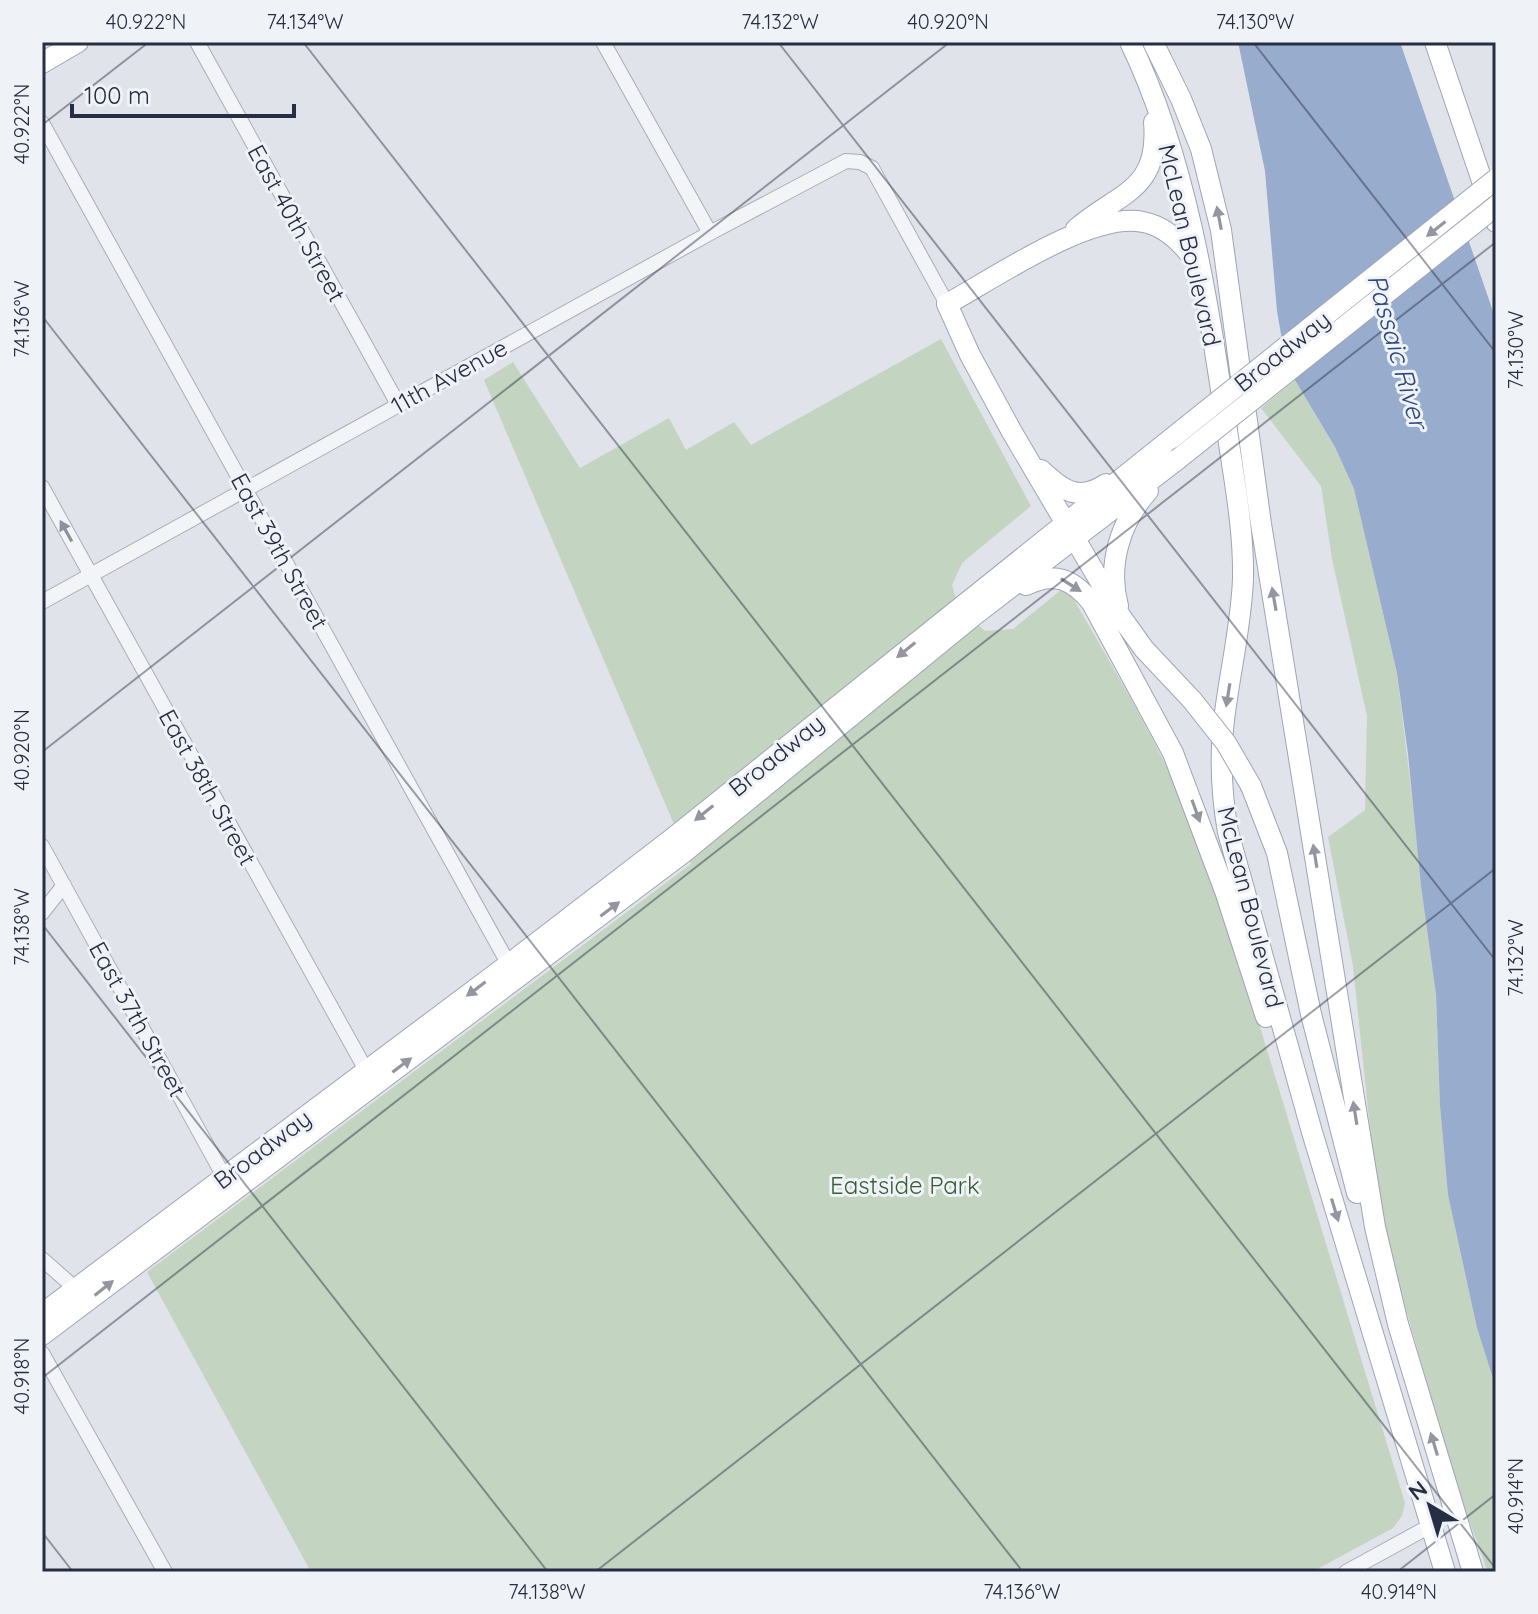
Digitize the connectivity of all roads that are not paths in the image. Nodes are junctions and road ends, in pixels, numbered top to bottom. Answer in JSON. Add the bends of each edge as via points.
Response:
{"nodes":[{"id":1,"x":78,"y":42,"type":"edge"},
{"id":2,"x":197,"y":42,"type":"edge"},
{"id":3,"x":603,"y":42,"type":"edge"},
{"id":4,"x":1130,"y":42,"type":"edge"},
{"id":5,"x":1153,"y":42,"type":"edge"},
{"id":6,"x":1435,"y":42,"type":"edge"},
{"id":7,"x":42,"y":63,"type":"edge"},
{"id":8,"x":1149,"y":86,"type":"junction"},
{"id":9,"x":42,"y":123,"type":"edge"},
{"id":10,"x":1496,"y":179,"type":"edge"},
{"id":11,"x":1496,"y":206,"type":"edge"},
{"id":12,"x":1496,"y":222,"type":"edge"},
{"id":13,"x":710,"y":233,"type":"junction"},
{"id":14,"x":1064,"y":239,"type":"junction"},
{"id":15,"x":1200,"y":269,"type":"junction"},
{"id":16,"x":947,"y":304,"type":"junction"},
{"id":17,"x":398,"y":404,"type":"junction"},
{"id":18,"x":1175,"y":448,"type":"junction"},
{"id":19,"x":1027,"y":457,"type":"junction"},
{"id":20,"x":42,"y":487,"type":"edge"},
{"id":21,"x":245,"y":489,"type":"junction"},
{"id":22,"x":1069,"y":532,"type":"junction"},
{"id":23,"x":91,"y":575,"type":"junction"},
{"id":24,"x":42,"y":602,"type":"edge"},
{"id":25,"x":972,"y":607,"type":"junction"},
{"id":26,"x":1121,"y":617,"type":"junction"},
{"id":27,"x":42,"y":846,"type":"edge"},
{"id":28,"x":64,"y":885,"type":"junction"},
{"id":29,"x":42,"y":913,"type":"edge"},
{"id":30,"x":513,"y":972,"type":"junction"},
{"id":31,"x":371,"y":1078,"type":"junction"},
{"id":32,"x":1297,"y":1081,"type":"junction"},
{"id":33,"x":229,"y":1184,"type":"junction"},
{"id":34,"x":42,"y":1259,"type":"edge"},
{"id":35,"x":1384,"y":1272,"type":"junction"},
{"id":36,"x":76,"y":1289,"type":"junction"},
{"id":37,"x":42,"y":1314,"type":"edge"},
{"id":38,"x":42,"y":1335,"type":"edge"},
{"id":39,"x":42,"y":1353,"type":"edge"},
{"id":40,"x":1430,"y":1526,"type":"junction"},
{"id":41,"x":165,"y":1572,"type":"edge"},
{"id":42,"x":1346,"y":1572,"type":"edge"},
{"id":43,"x":1445,"y":1572,"type":"edge"},
{"id":44,"x":1473,"y":1572,"type":"edge"}],
"edges":[{"from":1,"to":7,"type":"main road"},
{"from":2,"to":17,"type":"street","name":"East 40th Street"},
{"from":3,"to":13,"type":"street"},
{"from":4,"to":8,"type":"main road","name":"McLean Boulevard"},
{"from":35,"to":5,"type":"main road","name":"McLean Boulevard","one_way":true,"via":[[1261,524],[1219,217],[1191,124]]},
{"from":6,"to":12,"type":"main road"},
{"from":8,"to":14,"type":"main road","via":[[1155,141],[1149,169],[1131,191]]},
{"from":8,"to":15,"type":"main road","name":"McLean Boulevard"},
{"from":9,"to":21,"type":"street","name":"East 39th Street"},
{"from":10,"to":18,"type":"main road","name":"Broadway","one_way":true,"bridge":true},
{"from":11,"to":18,"type":"main road","name":"Broadway","bridge":true},
{"from":13,"to":16,"type":"street","name":"11th Avenue","via":[[837,165],[860,162],[872,168]]},
{"from":13,"to":17,"type":"street","name":"11th Avenue"},
{"from":14,"to":15,"type":"main road","via":[[1119,221],[1145,222],[1177,240]]},
{"from":14,"to":16,"type":"main road"},
{"from":15,"to":32,"type":"main road","name":"McLean Boulevard","one_way":true,"via":[[1242,552],[1239,621],[1223,732],[1224,807]]},
{"from":16,"to":19,"type":"main road"},
{"from":17,"to":21,"type":"street","name":"11th Avenue"},
{"from":18,"to":19,"type":"main road","via":[[1094,492],[1076,494],[1060,487]]},
{"from":18,"to":22,"type":"main road","name":"Broadway"},
{"from":18,"to":26,"type":"main road","via":[[1120,535],[1114,573]]},
{"from":19,"to":22,"type":"main road"},
{"from":23,"to":20,"type":"street","name":"East 38th Street","one_way":true},
{"from":21,"to":23,"type":"street","name":"11th Avenue"},
{"from":21,"to":30,"type":"street","name":"East 39th Street"},
{"from":22,"to":25,"type":"main road","name":"Broadway"},
{"from":22,"to":26,"type":"main road"},
{"from":23,"to":24,"type":"street","name":"11th Avenue"},
{"from":23,"to":31,"type":"street","name":"East 38th Street"},
{"from":25,"to":30,"type":"main road","name":"Broadway","via":[[683,853]]},
{"from":25,"to":32,"type":"main road","one_way":true,"via":[[1049,576],[1073,584],[1092,603],[1173,753],[1261,1006]]},
{"from":26,"to":35,"type":"main road","bridge":true,"via":[[1226,743],[1251,786],[1277,853],[1330,1090]]},
{"from":27,"to":28,"type":"street","name":"East 37th Street"},
{"from":28,"to":29,"type":"street"},
{"from":28,"to":33,"type":"street","name":"East 37th Street"},
{"from":30,"to":31,"type":"main road","name":"Broadway"},
{"from":31,"to":33,"type":"main road","name":"Broadway"},
{"from":32,"to":40,"type":"main road","name":"McLean Boulevard","one_way":true},
{"from":33,"to":36,"type":"main road","name":"Broadway"},
{"from":38,"to":33,"type":"main road","name":"Broadway","one_way":true},
{"from":34,"to":36,"type":"street"},
{"from":44,"to":35,"type":"main road","name":"McLean Boulevard","one_way":true},
{"from":36,"to":37,"type":"main road","name":"Broadway"},
{"from":39,"to":41,"type":"street"},
{"from":40,"to":42,"type":"street"},
{"from":40,"to":43,"type":"main road","name":"McLean Boulevard"}]}
